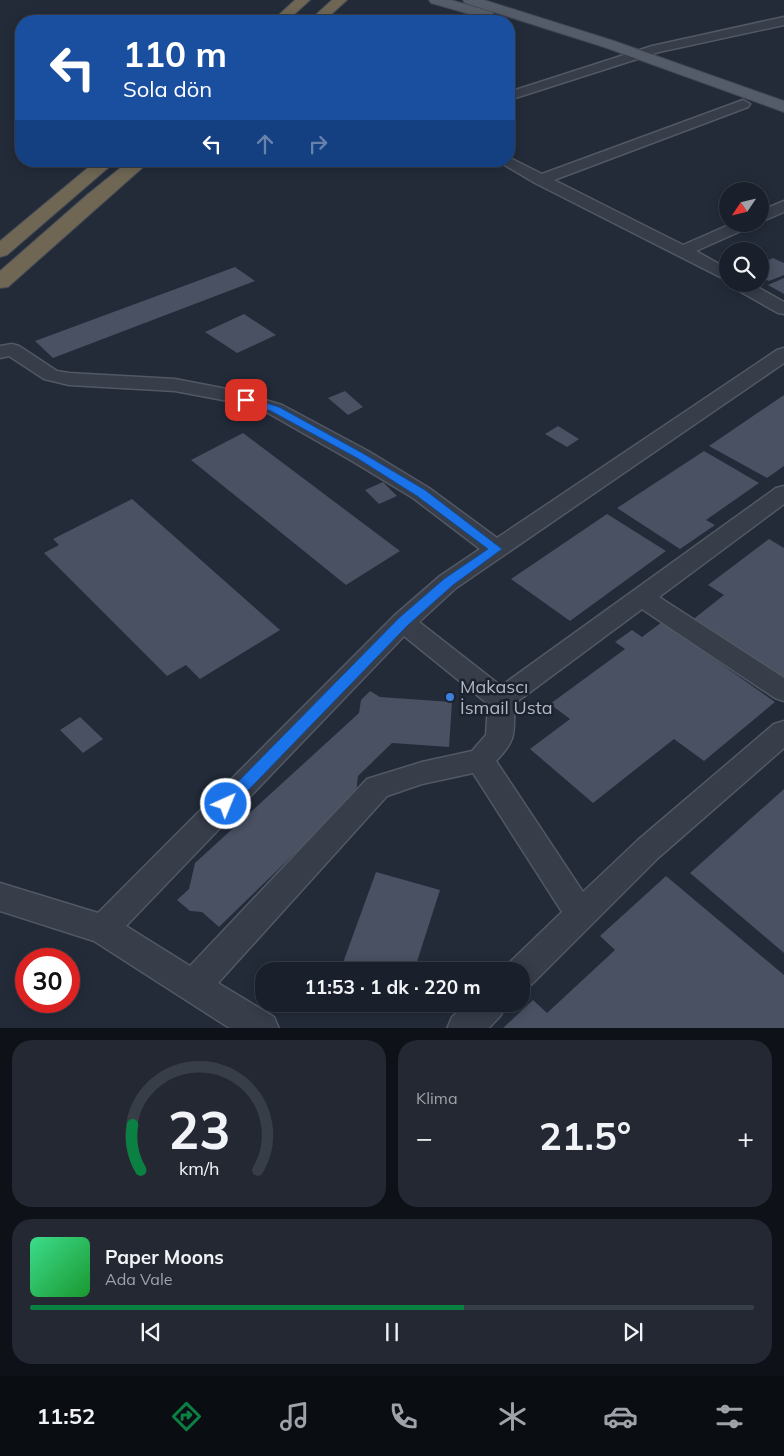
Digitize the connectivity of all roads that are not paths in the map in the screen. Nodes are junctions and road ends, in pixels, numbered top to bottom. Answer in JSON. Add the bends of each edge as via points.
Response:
{"nodes":[{"id":1,"x":303,"y":0,"type":"edge"},
{"id":2,"x":340,"y":0,"type":"edge"},
{"id":3,"x":436,"y":0,"type":"edge"},
{"id":4,"x":470,"y":0,"type":"edge"},
{"id":5,"x":286,"y":15,"type":"edge"},
{"id":6,"x":323,"y":15,"type":"edge"},
{"id":7,"x":487,"y":15,"type":"edge"},
{"id":8,"x":784,"y":21,"type":"edge"},
{"id":9,"x":515,"y":23,"type":"edge"},
{"id":10,"x":638,"y":54,"type":"junction"},
{"id":11,"x":623,"y":61,"type":"junction"},
{"id":12,"x":515,"y":94,"type":"edge"},
{"id":13,"x":743,"y":104,"type":"junction"},
{"id":14,"x":784,"y":107,"type":"edge"},
{"id":15,"x":784,"y":119,"type":"edge"},
{"id":16,"x":515,"y":166,"type":"edge"},
{"id":17,"x":100,"y":167,"type":"edge"},
{"id":18,"x":134,"y":167,"type":"edge"},
{"id":19,"x":540,"y":180,"type":"junction"},
{"id":20,"x":784,"y":206,"type":"edge"},
{"id":21,"x":769,"y":213,"type":"edge"},
{"id":22,"x":726,"y":232,"type":"edge"},
{"id":23,"x":0,"y":251,"type":"edge"},
{"id":24,"x":683,"y":251,"type":"junction"},
{"id":25,"x":719,"y":271,"type":"edge"},
{"id":26,"x":0,"y":282,"type":"edge"},
{"id":27,"x":754,"y":292,"type":"edge"},
{"id":28,"x":784,"y":309,"type":"edge"},
{"id":29,"x":0,"y":352,"type":"edge"},
{"id":30,"x":784,"y":354,"type":"edge"},
{"id":31,"x":784,"y":493,"type":"edge"},
{"id":32,"x":496,"y":549,"type":"junction"},
{"id":33,"x":643,"y":598,"type":"junction"},
{"id":34,"x":403,"y":622,"type":"junction"},
{"id":35,"x":784,"y":690,"type":"edge"},
{"id":36,"x":501,"y":700,"type":"junction"},
{"id":37,"x":784,"y":732,"type":"edge"},
{"id":38,"x":480,"y":760,"type":"junction"},
{"id":39,"x":0,"y":896,"type":"edge"},
{"id":40,"x":581,"y":915,"type":"junction"},
{"id":41,"x":103,"y":929,"type":"junction"},
{"id":42,"x":530,"y":964,"type":"edge"},
{"id":43,"x":194,"y":985,"type":"junction"},
{"id":44,"x":481,"y":1012,"type":"edge"},
{"id":45,"x":262,"y":1028,"type":"edge"},
{"id":46,"x":464,"y":1028,"type":"edge"}],
"edges":[{"from":1,"to":5,"type":"highway"},
{"from":2,"to":6,"type":"highway"},
{"from":3,"to":7,"type":"main road"},
{"from":4,"to":10,"type":"main road"},
{"from":8,"to":10,"type":"street"},
{"from":9,"to":11,"type":"main road"},
{"from":10,"to":11,"type":"street"},
{"from":10,"to":14,"type":"main road"},
{"from":11,"to":12,"type":"street"},
{"from":11,"to":13,"type":"main road"},
{"from":13,"to":15,"type":"main road"},
{"from":13,"to":19,"type":"street"},
{"from":16,"to":19,"type":"street"},
{"from":17,"to":23,"type":"highway"},
{"from":18,"to":26,"type":"highway"},
{"from":19,"to":24,"type":"street"},
{"from":20,"to":21,"type":"street"},
{"from":22,"to":24,"type":"street"},
{"from":24,"to":25,"type":"street"},
{"from":27,"to":28,"type":"street"},
{"from":29,"to":32,"type":"street","via":[[12,350],[51,375],[69,379],[175,384],[275,409],[421,493]]},
{"from":30,"to":32,"type":"street"},
{"from":31,"to":33,"type":"street"},
{"from":32,"to":34,"type":"street","via":[[448,582]]},
{"from":33,"to":35,"type":"street"},
{"from":33,"to":36,"type":"street"},
{"from":34,"to":36,"type":"street"},
{"from":34,"to":41,"type":"street"},
{"from":36,"to":38,"type":"street","via":[[500,739]]},
{"from":37,"to":40,"type":"street","via":[[648,848]]},
{"from":38,"to":40,"type":"street"},
{"from":38,"to":43,"type":"street","via":[[377,787]]},
{"from":39,"to":41,"type":"street"},
{"from":40,"to":42,"type":"street"},
{"from":41,"to":43,"type":"street"},
{"from":43,"to":45,"type":"street"},
{"from":44,"to":46,"type":"street"}]}
